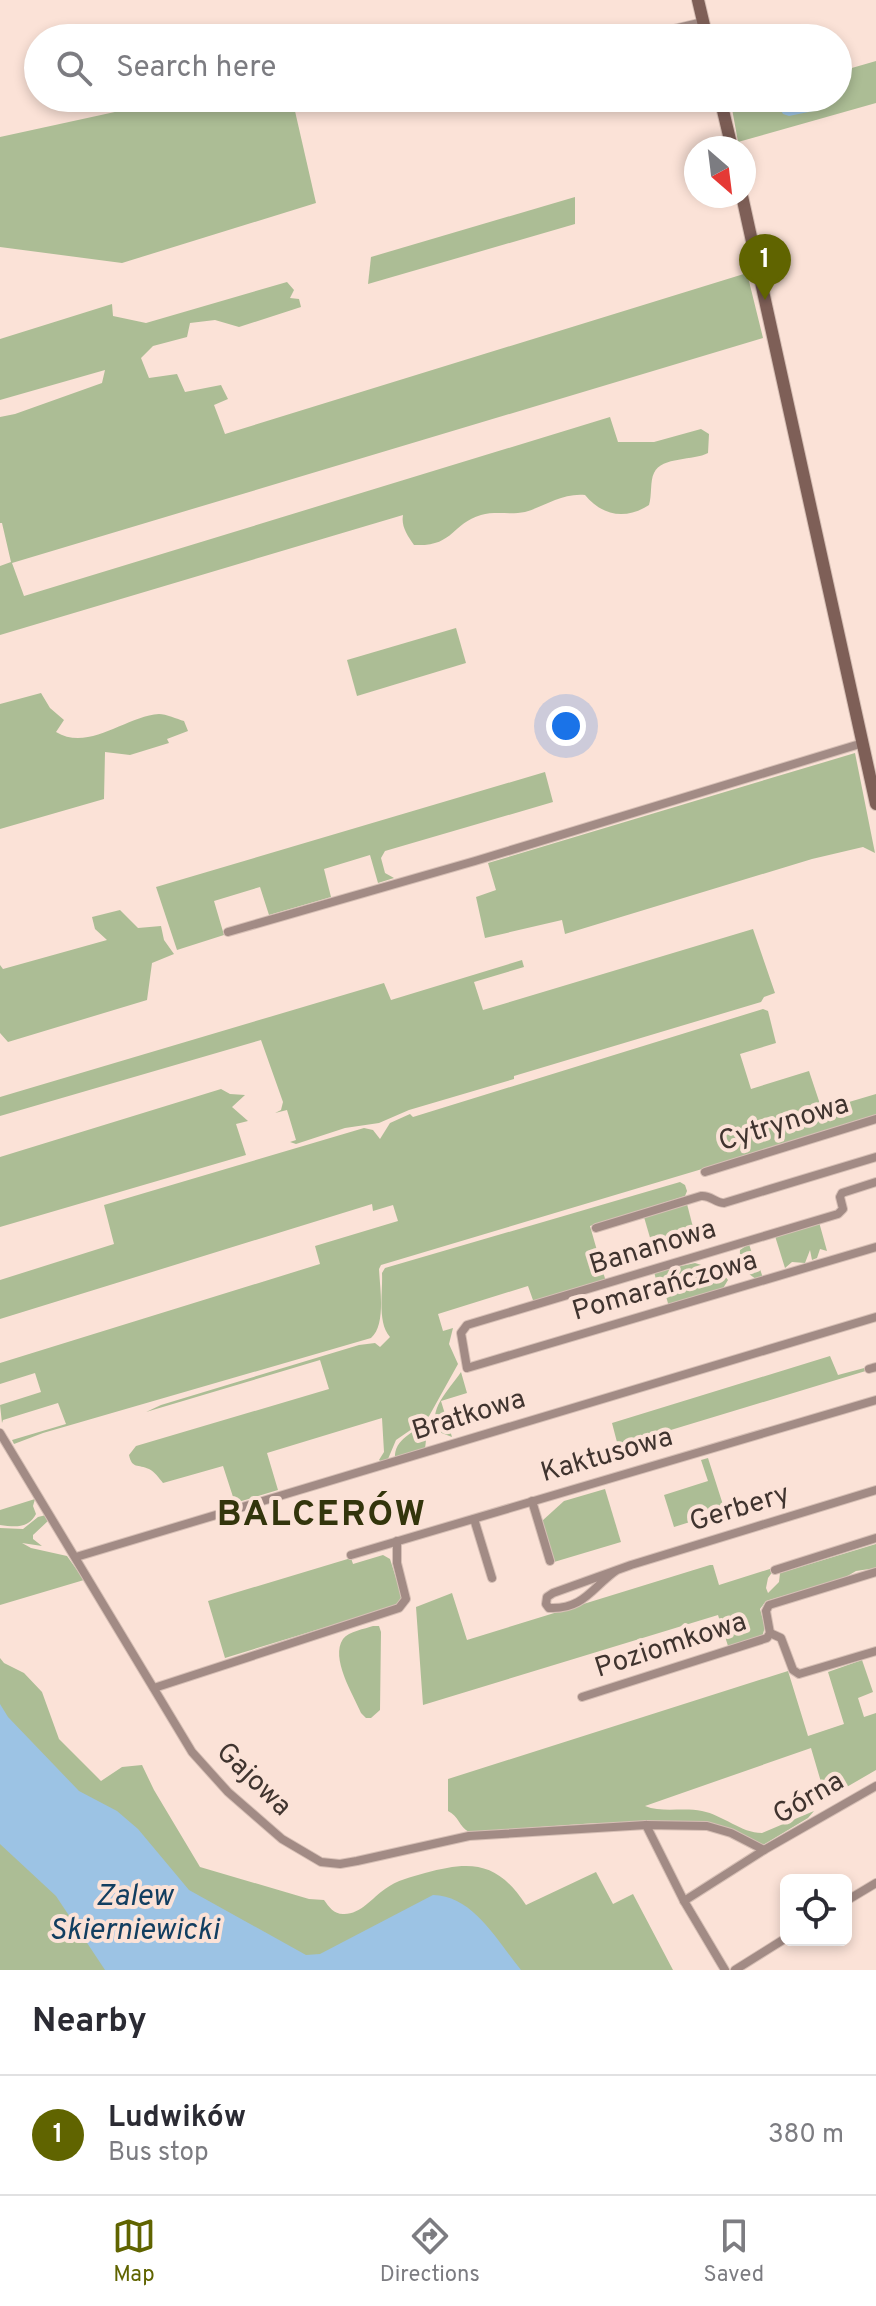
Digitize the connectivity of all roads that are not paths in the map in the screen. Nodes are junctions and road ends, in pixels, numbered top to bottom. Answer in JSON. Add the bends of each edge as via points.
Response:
{"nodes":[{"id":1,"x":698,"y":0,"type":"edge"},
{"id":2,"x":703,"y":22,"type":"joint"},
{"id":3,"x":695,"y":24,"type":"edge"},
{"id":4,"x":723,"y":112,"type":"edge"},
{"id":5,"x":729,"y":136,"type":"edge"},
{"id":6,"x":745,"y":208,"type":"edge"},
{"id":7,"x":863,"y":743,"type":"junction"},
{"id":8,"x":876,"y":804,"type":"edge"},
{"id":9,"x":228,"y":932,"type":"dead end"},
{"id":10,"x":876,"y":1119,"type":"edge"},
{"id":11,"x":876,"y":1157,"type":"edge"},
{"id":12,"x":705,"y":1172,"type":"dead end"},
{"id":13,"x":876,"y":1182,"type":"edge"},
{"id":14,"x":596,"y":1228,"type":"dead end"},
{"id":15,"x":876,"y":1247,"type":"edge"},
{"id":16,"x":876,"y":1317,"type":"edge"},
{"id":17,"x":467,"y":1368,"type":"joint"},
{"id":18,"x":876,"y":1400,"type":"edge"},
{"id":19,"x":0,"y":1433,"type":"edge"},
{"id":20,"x":876,"y":1490,"type":"edge"},
{"id":21,"x":532,"y":1501,"type":"junction"},
{"id":22,"x":474,"y":1519,"type":"junction"},
{"id":23,"x":876,"y":1538,"type":"edge"},
{"id":24,"x":397,"y":1541,"type":"junction"},
{"id":25,"x":351,"y":1555,"type":"dead end"},
{"id":26,"x":76,"y":1557,"type":"junction"},
{"id":27,"x":550,"y":1561,"type":"dead end"},
{"id":28,"x":775,"y":1570,"type":"dead end"},
{"id":29,"x":876,"y":1572,"type":"edge"},
{"id":30,"x":492,"y":1578,"type":"dead end"},
{"id":31,"x":599,"y":1582,"type":"junction"},
{"id":32,"x":770,"y":1633,"type":"junction"},
{"id":33,"x":876,"y":1651,"type":"edge"},
{"id":34,"x":154,"y":1688,"type":"junction"},
{"id":35,"x":582,"y":1697,"type":"dead end"},
{"id":36,"x":876,"y":1786,"type":"edge"},
{"id":37,"x":646,"y":1825,"type":"junction"},
{"id":38,"x":764,"y":1850,"type":"junction"},
{"id":39,"x":876,"y":1883,"type":"edge"},
{"id":40,"x":852,"y":1897,"type":"edge"},
{"id":41,"x":684,"y":1901,"type":"junction"},
{"id":42,"x":780,"y":1942,"type":"edge"},
{"id":43,"x":725,"y":1970,"type":"edge"},
{"id":44,"x":735,"y":1970,"type":"edge"}],
"edges":[{"from":1,"to":2,"type":"street"},
{"from":2,"to":3,"type":"street"},
{"from":4,"to":5,"type":"street"},
{"from":6,"to":7,"type":"street"},
{"from":7,"to":8,"type":"street"},
{"from":7,"to":9,"type":"street"},
{"from":10,"to":12,"type":"street","name":"Cytrynowa"},
{"from":11,"to":14,"type":"street","via":[[724,1203],[701,1196]]},
{"from":13,"to":17,"type":"street","name":"Bananowa","via":[[841,1194],[843,1209],[838,1214],[467,1325],[461,1333]]},
{"from":15,"to":17,"type":"street","name":"Pomarańczowa"},
{"from":16,"to":26,"type":"street","name":"Bratkowa"},
{"from":18,"to":21,"type":"street","name":"Kaktusowa"},
{"from":19,"to":26,"type":"street","name":"Gajowa"},
{"from":20,"to":31,"type":"street","name":"Gerbery","via":[[615,1571]]},
{"from":21,"to":22,"type":"street","name":"Kaktusowa"},
{"from":21,"to":27,"type":"street"},
{"from":22,"to":24,"type":"street","name":"Kaktusowa"},
{"from":22,"to":30,"type":"street"},
{"from":23,"to":28,"type":"street"},
{"from":24,"to":25,"type":"street","name":"Kaktusowa"},
{"from":24,"to":34,"type":"street","via":[[406,1599],[399,1608]]},
{"from":26,"to":34,"type":"street","name":"Gajowa"},
{"from":29,"to":32,"type":"street","name":"Poziomkowa","via":[[769,1605]]},
{"from":31,"to":31,"type":"street","name":"Gerbery","via":[[577,1603],[555,1608],[546,1604],[553,1593]]},
{"from":32,"to":33,"type":"street","name":"Poziomkowa","via":[[781,1638],[799,1674]]},
{"from":32,"to":35,"type":"street","name":"Poziomkowa"},
{"from":34,"to":37,"type":"street","name":"Gajowa","via":[[192,1752],[228,1792],[282,1839],[321,1862],[340,1864],[469,1836]]},
{"from":36,"to":38,"type":"street","name":"Górna"},
{"from":37,"to":38,"type":"street","name":"Gajowa","via":[[707,1826]]},
{"from":37,"to":41,"type":"street"},
{"from":38,"to":41,"type":"street","name":"Górna"},
{"from":39,"to":40,"type":"street"},
{"from":41,"to":43,"type":"street"},
{"from":42,"to":44,"type":"street"}]}
